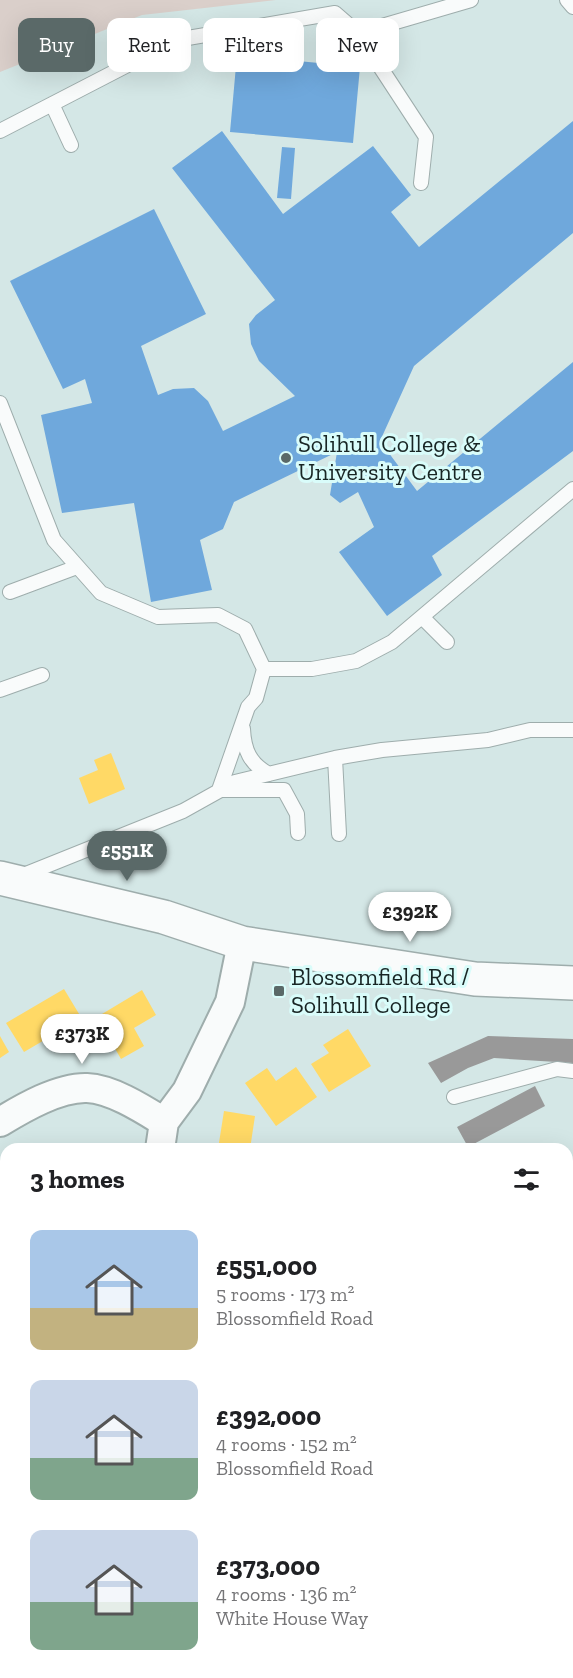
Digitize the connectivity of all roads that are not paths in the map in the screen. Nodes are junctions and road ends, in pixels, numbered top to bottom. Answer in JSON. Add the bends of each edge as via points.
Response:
{"nodes":[{"id":1,"x":471,"y":0,"type":"edge"},
{"id":2,"x":567,"y":0,"type":"edge"},
{"id":3,"x":573,"y":7,"type":"edge"},
{"id":4,"x":341,"y":18,"type":"edge"},
{"id":5,"x":399,"y":21,"type":"edge"},
{"id":6,"x":384,"y":72,"type":"edge"},
{"id":7,"x":52,"y":104,"type":"junction"},
{"id":8,"x":0,"y":131,"type":"edge"},
{"id":9,"x":70,"y":145,"type":"dead end"},
{"id":10,"x":421,"y":183,"type":"dead end"},
{"id":11,"x":0,"y":403,"type":"edge"},
{"id":12,"x":573,"y":489,"type":"edge"},
{"id":13,"x":77,"y":567,"type":"junction"},
{"id":14,"x":10,"y":592,"type":"dead end"},
{"id":15,"x":423,"y":618,"type":"junction"},
{"id":16,"x":447,"y":642,"type":"dead end"},
{"id":17,"x":264,"y":669,"type":"junction"},
{"id":18,"x":42,"y":675,"type":"dead end"},
{"id":19,"x":0,"y":690,"type":"edge"},
{"id":20,"x":243,"y":721,"type":"junction"},
{"id":21,"x":573,"y":730,"type":"edge"},
{"id":22,"x":334,"y":758,"type":"junction"},
{"id":23,"x":269,"y":774,"type":"junction"},
{"id":24,"x":219,"y":790,"type":"junction"},
{"id":25,"x":298,"y":833,"type":"dead end"},
{"id":26,"x":339,"y":834,"type":"dead end"},
{"id":27,"x":7,"y":879,"type":"edge"},
{"id":28,"x":242,"y":943,"type":"junction"},
{"id":29,"x":573,"y":983,"type":"edge"},
{"id":30,"x":573,"y":1071,"type":"edge"},
{"id":31,"x":454,"y":1097,"type":"dead end"},
{"id":32,"x":0,"y":1122,"type":"edge"},
{"id":33,"x":162,"y":1135,"type":"edge"}],
"edges":[{"from":1,"to":5,"type":"lane"},
{"from":2,"to":3,"type":"lane"},
{"from":4,"to":7,"type":"lane","via":[[335,13],[176,40]]},
{"from":6,"to":10,"type":"lane","via":[[426,137]]},
{"from":7,"to":8,"type":"lane"},
{"from":7,"to":9,"type":"lane"},
{"from":11,"to":13,"type":"lane","via":[[54,540]]},
{"from":12,"to":15,"type":"lane"},
{"from":13,"to":14,"type":"lane"},
{"from":13,"to":17,"type":"lane","via":[[100,593],[158,617],[218,615],[245,629]]},
{"from":15,"to":16,"type":"lane"},
{"from":15,"to":17,"type":"lane","via":[[392,642],[356,660],[312,669]]},
{"from":17,"to":20,"type":"lane","via":[[256,698]]},
{"from":18,"to":19,"type":"lane"},
{"from":20,"to":23,"type":"lane","via":[[244,743],[255,766]]},
{"from":20,"to":24,"type":"lane"},
{"from":21,"to":22,"type":"lane","via":[[530,730],[488,740]]},
{"from":22,"to":23,"type":"lane"},
{"from":22,"to":26,"type":"lane"},
{"from":23,"to":24,"type":"lane","via":[[234,782]]},
{"from":24,"to":25,"type":"lane","via":[[284,790],[297,814]]},
{"from":24,"to":27,"type":"lane","via":[[183,811]]},
{"from":27,"to":28,"type":"main road","via":[[164,917]]},
{"from":28,"to":29,"type":"main road","via":[[475,978]]},
{"from":28,"to":33,"type":"street","via":[[230,1002]]},
{"from":30,"to":31,"type":"lane","via":[[557,1069]]},
{"from":32,"to":33,"type":"street","via":[[42,1098],[87,1088],[127,1100]]}]}
